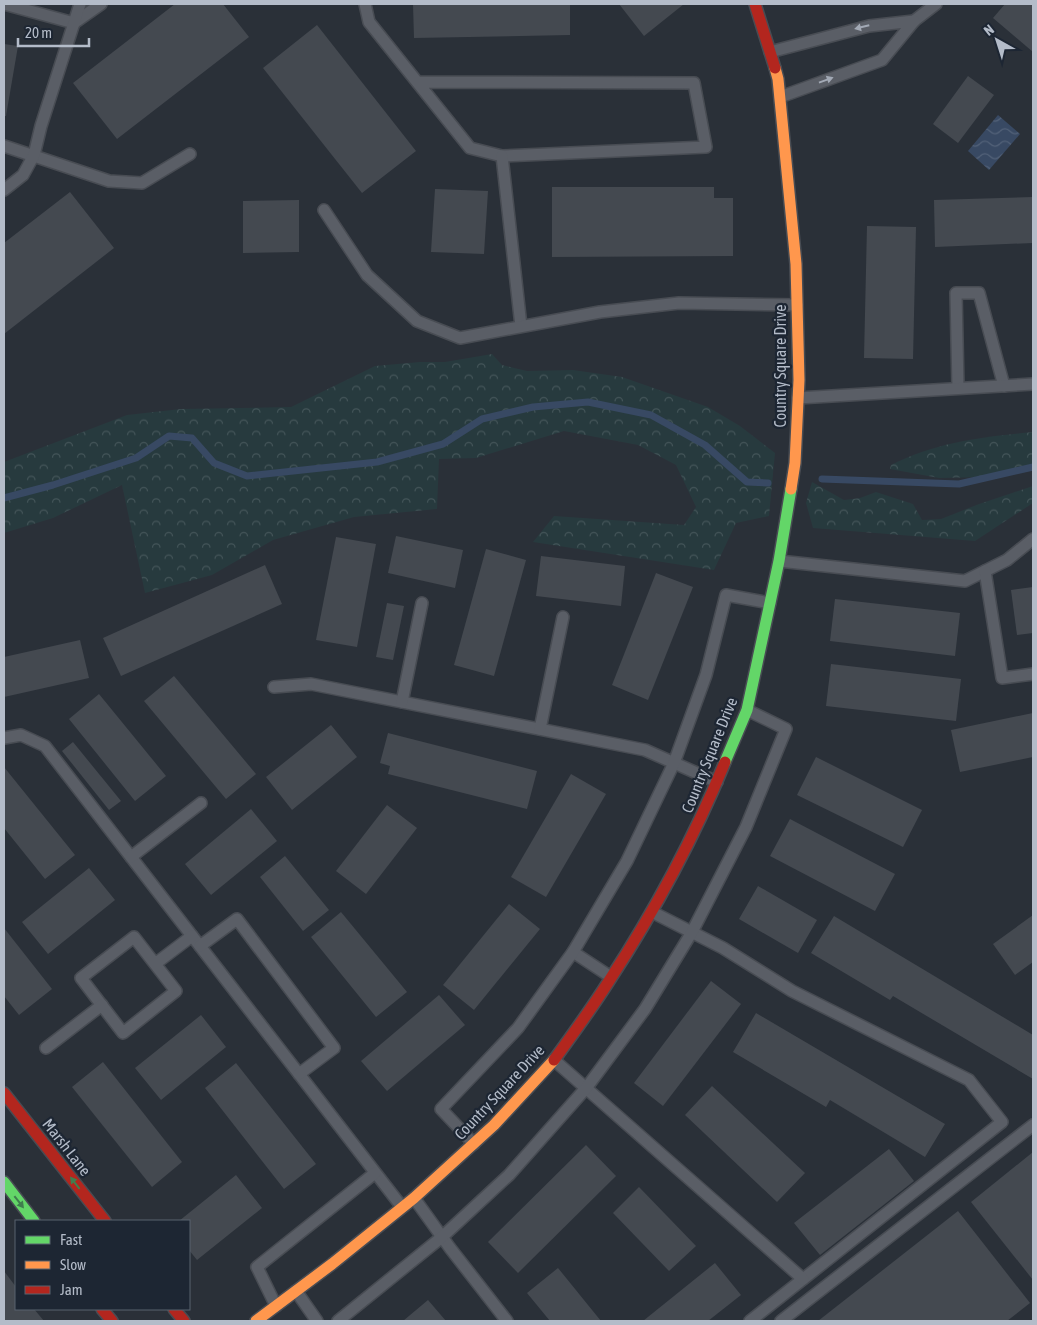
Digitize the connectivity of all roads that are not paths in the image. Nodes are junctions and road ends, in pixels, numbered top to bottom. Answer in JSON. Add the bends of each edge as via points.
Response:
{"nodes":[{"id":1,"x":10,"y":4,"type":"edge"},
{"id":2,"x":80,"y":4,"type":"edge"},
{"id":3,"x":101,"y":4,"type":"edge"},
{"id":4,"x":365,"y":4,"type":"edge"},
{"id":5,"x":756,"y":4,"type":"edge"},
{"id":6,"x":936,"y":4,"type":"edge"},
{"id":7,"x":74,"y":22,"type":"junction"},
{"id":8,"x":914,"y":22,"type":"junction"},
{"id":9,"x":770,"y":52,"type":"junction"},
{"id":10,"x":417,"y":82,"type":"junction"},
{"id":11,"x":780,"y":97,"type":"junction"},
{"id":12,"x":4,"y":146,"type":"edge"},
{"id":13,"x":190,"y":154,"type":"dead end"},
{"id":14,"x":34,"y":155,"type":"junction"},
{"id":15,"x":502,"y":156,"type":"junction"},
{"id":16,"x":4,"y":190,"type":"edge"},
{"id":17,"x":324,"y":210,"type":"dead end"},
{"id":18,"x":797,"y":305,"type":"junction"},
{"id":19,"x":521,"y":326,"type":"junction"},
{"id":20,"x":1033,"y":384,"type":"edge"},
{"id":21,"x":1004,"y":386,"type":"junction"},
{"id":22,"x":958,"y":388,"type":"junction"},
{"id":23,"x":798,"y":398,"type":"junction"},
{"id":24,"x":1033,"y":539,"type":"edge"},
{"id":25,"x":779,"y":561,"type":"junction"},
{"id":26,"x":985,"y":571,"type":"junction"},
{"id":27,"x":422,"y":603,"type":"dead end"},
{"id":28,"x":770,"y":603,"type":"junction"},
{"id":29,"x":563,"y":617,"type":"dead end"},
{"id":30,"x":1033,"y":674,"type":"edge"},
{"id":31,"x":274,"y":687,"type":"dead end"},
{"id":32,"x":402,"y":702,"type":"junction"},
{"id":33,"x":747,"y":710,"type":"junction"},
{"id":34,"x":540,"y":729,"type":"junction"},
{"id":35,"x":4,"y":738,"type":"edge"},
{"id":36,"x":674,"y":763,"type":"junction"},
{"id":37,"x":717,"y":782,"type":"junction"},
{"id":38,"x":201,"y":803,"type":"dead end"},
{"id":39,"x":131,"y":857,"type":"junction"},
{"id":40,"x":652,"y":912,"type":"junction"},
{"id":41,"x":692,"y":932,"type":"junction"},
{"id":42,"x":192,"y":936,"type":"junction"},
{"id":43,"x":200,"y":946,"type":"junction"},
{"id":44,"x":573,"y":952,"type":"junction"},
{"id":45,"x":155,"y":964,"type":"junction"},
{"id":46,"x":611,"y":977,"type":"junction"},
{"id":47,"x":102,"y":1005,"type":"junction"},
{"id":48,"x":46,"y":1048,"type":"dead end"},
{"id":49,"x":554,"y":1060,"type":"junction"},
{"id":50,"x":299,"y":1074,"type":"junction"},
{"id":51,"x":587,"y":1087,"type":"junction"},
{"id":52,"x":4,"y":1093,"type":"edge"},
{"id":53,"x":1033,"y":1125,"type":"edge"},
{"id":54,"x":474,"y":1144,"type":"junction"},
{"id":55,"x":375,"y":1173,"type":"junction"},
{"id":56,"x":4,"y":1182,"type":"edge"},
{"id":57,"x":414,"y":1198,"type":"junction"},
{"id":58,"x":402,"y":1207,"type":"junction"},
{"id":59,"x":33,"y":1220,"type":"edge"},
{"id":60,"x":104,"y":1220,"type":"edge"},
{"id":61,"x":442,"y":1237,"type":"junction"},
{"id":62,"x":803,"y":1279,"type":"junction"},
{"id":63,"x":296,"y":1291,"type":"junction"},
{"id":64,"x":276,"y":1306,"type":"junction"},
{"id":65,"x":103,"y":1310,"type":"edge"},
{"id":66,"x":175,"y":1310,"type":"edge"},
{"id":67,"x":112,"y":1321,"type":"edge"},
{"id":68,"x":184,"y":1321,"type":"edge"},
{"id":69,"x":256,"y":1321,"type":"edge"},
{"id":70,"x":317,"y":1321,"type":"edge"},
{"id":71,"x":338,"y":1321,"type":"edge"},
{"id":72,"x":507,"y":1321,"type":"edge"},
{"id":73,"x":750,"y":1321,"type":"edge"},
{"id":74,"x":781,"y":1321,"type":"edge"}],
"edges":[{"from":1,"to":7,"type":"lane"},
{"from":2,"to":7,"type":"lane"},
{"from":3,"to":7,"type":"lane"},
{"from":4,"to":10,"type":"lane","via":[[369,22]]},
{"from":5,"to":9,"type":"street","name":"Country Square Drive"},
{"from":6,"to":8,"type":"lane"},
{"from":7,"to":14,"type":"lane"},
{"from":8,"to":9,"type":"lane","one_way":true,"via":[[869,26]]},
{"from":11,"to":8,"type":"lane","one_way":true,"via":[[882,60]]},
{"from":9,"to":11,"type":"street","name":"Country Square Drive"},
{"from":10,"to":15,"type":"lane","via":[[470,148]]},
{"from":10,"to":15,"type":"lane","via":[[694,83],[706,146]]},
{"from":11,"to":18,"type":"street","name":"Country Square Drive"},
{"from":12,"to":14,"type":"lane"},
{"from":13,"to":14,"type":"lane","via":[[142,184],[109,181]]},
{"from":14,"to":16,"type":"lane","via":[[23,175]]},
{"from":15,"to":19,"type":"lane"},
{"from":17,"to":19,"type":"lane","via":[[367,275],[417,321],[460,338]]},
{"from":18,"to":19,"type":"lane","via":[[679,303]]},
{"from":18,"to":23,"type":"street","name":"Country Square Drive"},
{"from":20,"to":21,"type":"lane"},
{"from":21,"to":22,"type":"lane"},
{"from":21,"to":22,"type":"lane","via":[[979,294],[956,293]]},
{"from":22,"to":23,"type":"lane"},
{"from":23,"to":25,"type":"street","name":"Country Square Drive","via":[[795,463]]},
{"from":24,"to":26,"type":"lane","via":[[1007,560]]},
{"from":25,"to":26,"type":"lane","via":[[965,581]]},
{"from":25,"to":28,"type":"street","name":"Country Square Drive"},
{"from":26,"to":30,"type":"lane","via":[[1002,678]]},
{"from":27,"to":32,"type":"lane"},
{"from":28,"to":33,"type":"street","name":"Country Square Drive"},
{"from":28,"to":36,"type":"lane","via":[[726,595],[706,675]]},
{"from":29,"to":34,"type":"lane"},
{"from":31,"to":32,"type":"lane","via":[[312,684]]},
{"from":32,"to":34,"type":"lane"},
{"from":33,"to":37,"type":"street","name":"Country Square Drive"},
{"from":33,"to":41,"type":"lane","via":[[786,729],[746,827]]},
{"from":34,"to":36,"type":"lane","via":[[645,750]]},
{"from":35,"to":39,"type":"lane","via":[[21,735],[45,746]]},
{"from":36,"to":37,"type":"lane"},
{"from":36,"to":44,"type":"lane","via":[[627,861]]},
{"from":37,"to":40,"type":"street","name":"Country Square Drive"},
{"from":38,"to":39,"type":"lane"},
{"from":39,"to":42,"type":"lane"},
{"from":40,"to":41,"type":"lane"},
{"from":40,"to":46,"type":"street","name":"Country Square Drive"},
{"from":41,"to":51,"type":"lane","via":[[645,1009]]},
{"from":41,"to":62,"type":"lane","via":[[792,991],[969,1080],[1002,1122]]},
{"from":42,"to":43,"type":"lane"},
{"from":42,"to":45,"type":"lane"},
{"from":43,"to":50,"type":"lane"},
{"from":43,"to":50,"type":"lane","via":[[237,919],[334,1048]]},
{"from":44,"to":46,"type":"lane"},
{"from":44,"to":54,"type":"lane","via":[[518,1028],[442,1109]]},
{"from":45,"to":47,"type":"lane","via":[[134,937],[81,978]]},
{"from":45,"to":47,"type":"lane","via":[[176,992],[123,1033]]},
{"from":46,"to":49,"type":"street","name":"Country Square Drive"},
{"from":47,"to":48,"type":"lane"},
{"from":49,"to":51,"type":"lane"},
{"from":49,"to":54,"type":"street","name":"Country Square Drive"},
{"from":50,"to":55,"type":"lane"},
{"from":51,"to":61,"type":"lane","via":[[510,1175]]},
{"from":51,"to":62,"type":"lane"},
{"from":60,"to":52,"type":"street","name":"Marsh Lane","one_way":true},
{"from":53,"to":74,"type":"lane"},
{"from":54,"to":57,"type":"street","name":"Country Square Drive"},
{"from":55,"to":58,"type":"lane"},
{"from":55,"to":64,"type":"lane","via":[[256,1268]]},
{"from":56,"to":59,"type":"street","one_way":true},
{"from":57,"to":58,"type":"street","name":"Country Square Drive"},
{"from":57,"to":61,"type":"lane"},
{"from":58,"to":63,"type":"street","name":"Country Square Drive"},
{"from":61,"to":71,"type":"lane"},
{"from":61,"to":72,"type":"lane"},
{"from":62,"to":73,"type":"lane"},
{"from":63,"to":64,"type":"street","name":"Country Square Drive"},
{"from":63,"to":70,"type":"lane"},
{"from":64,"to":69,"type":"street","name":"Country Square Drive"},
{"from":65,"to":67,"type":"street"},
{"from":66,"to":68,"type":"street"}]}
